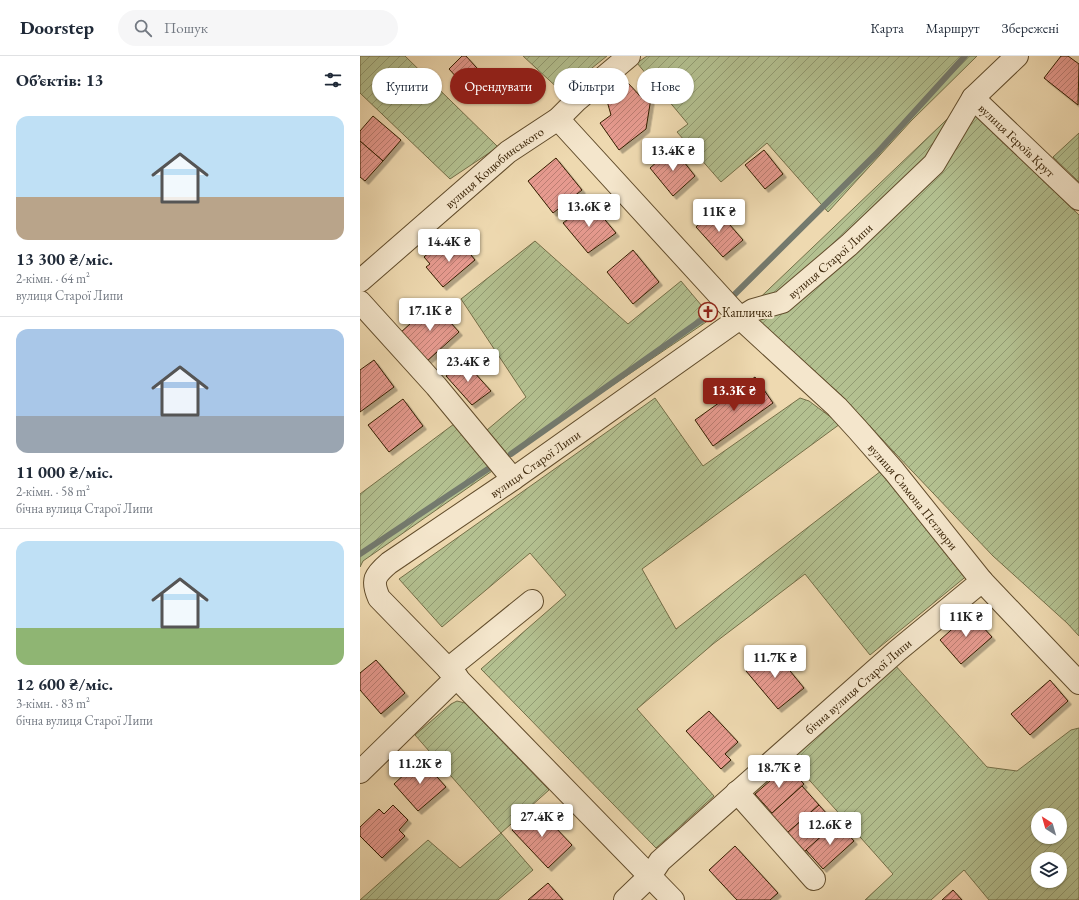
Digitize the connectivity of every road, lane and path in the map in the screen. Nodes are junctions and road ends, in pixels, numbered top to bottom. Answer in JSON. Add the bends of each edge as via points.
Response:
{"nodes":[{"id":1,"x":630,"y":56,"type":"edge"},
{"id":2,"x":1017,"y":56,"type":"edge"},
{"id":3,"x":973,"y":98,"type":"junction"},
{"id":4,"x":558,"y":119,"type":"junction"},
{"id":5,"x":1079,"y":199,"type":"edge"},
{"id":6,"x":360,"y":281,"type":"edge"},
{"id":7,"x":360,"y":302,"type":"edge"},
{"id":8,"x":740,"y":318,"type":"junction"},
{"id":9,"x":513,"y":479,"type":"junction"},
{"id":10,"x":982,"y":581,"type":"junction"},
{"id":11,"x":532,"y":601,"type":"dead end"},
{"id":12,"x":452,"y":673,"type":"junction"},
{"id":13,"x":1079,"y":683,"type":"edge"},
{"id":14,"x":360,"y":772,"type":"edge"},
{"id":15,"x":737,"y":792,"type":"junction"},
{"id":16,"x":650,"y":876,"type":"junction"},
{"id":17,"x":814,"y":879,"type":"dead end"},
{"id":18,"x":625,"y":900,"type":"edge"},
{"id":19,"x":673,"y":900,"type":"edge"}],
"edges":[{"from":1,"to":4,"type":"street","name":"вулиця Коцюбинського"},
{"from":2,"to":3,"type":"street","name":"вулиця Старої Липи"},
{"from":3,"to":5,"type":"street","name":"вулиця Героїв Крут"},
{"from":3,"to":8,"type":"street","name":"вулиця Старої Липи","via":[[934,164],[849,245],[782,302],[753,310]]},
{"from":4,"to":6,"type":"street","name":"вулиця Коцюбинського","via":[[508,152]]},
{"from":4,"to":8,"type":"street","name":"вулиця Коцюбинського"},
{"from":7,"to":9,"type":"street","via":[[436,386]]},
{"from":8,"to":9,"type":"street","name":"вулиця Старої Липи"},
{"from":8,"to":10,"type":"street","name":"вулиця Симона Петлюри","via":[[837,407],[894,471]]},
{"from":9,"to":12,"type":"street","name":"вулиця Старої Липи","via":[[389,563],[376,578],[375,589],[379,598]]},
{"from":10,"to":13,"type":"street","name":"вулиця Симона Петлюри"},
{"from":10,"to":15,"type":"street","name":"бічна вулиця Старої Липи","via":[[897,651]]},
{"from":11,"to":12,"type":"street"},
{"from":12,"to":14,"type":"street"},
{"from":12,"to":16,"type":"street","name":"вулиця Старої Липи"},
{"from":15,"to":16,"type":"street","name":"бічна вулиця Старої Липи","via":[[660,861]]},
{"from":15,"to":17,"type":"street"},
{"from":16,"to":18,"type":"street","name":"бічна вулиця Старої Липи"},
{"from":16,"to":19,"type":"street","name":"вулиця Старої Липи"}]}
